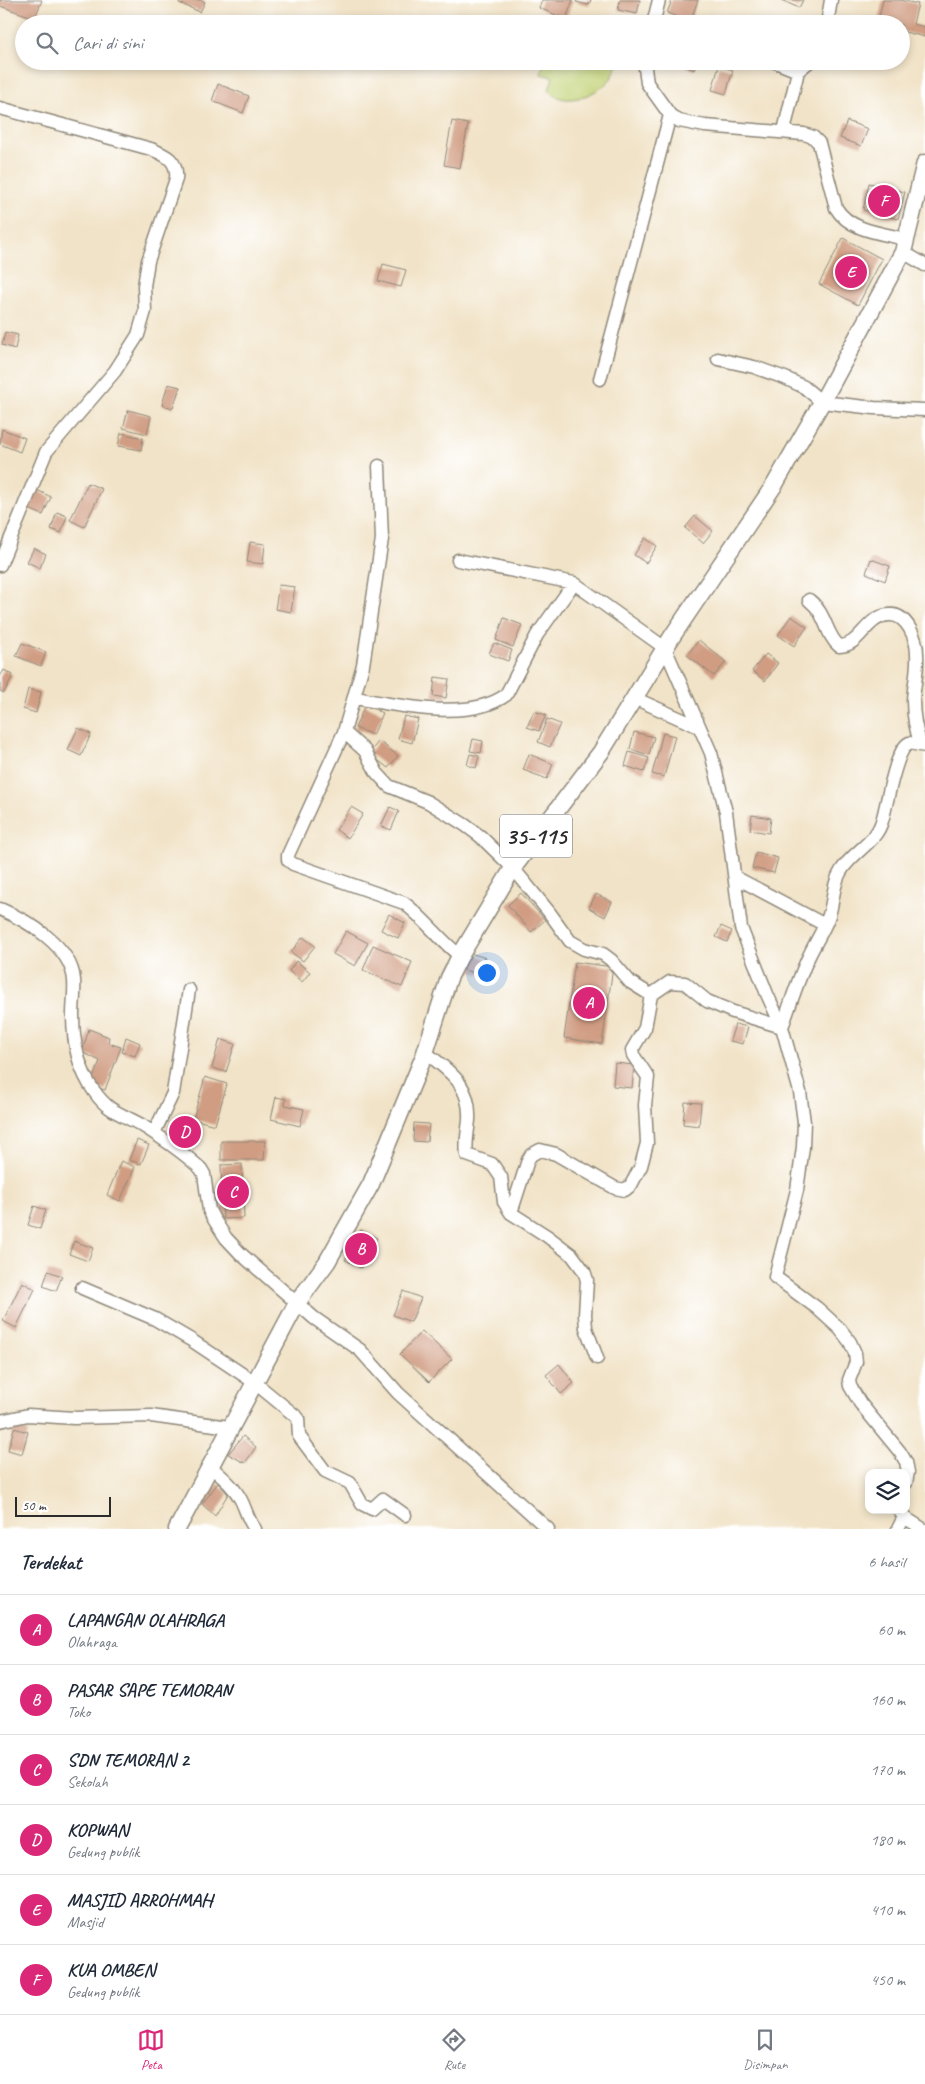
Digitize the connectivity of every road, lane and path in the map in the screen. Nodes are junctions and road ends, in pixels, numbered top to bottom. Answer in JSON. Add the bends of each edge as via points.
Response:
{"nodes":[{"id":1,"x":659,"y":0,"type":"edge"},
{"id":2,"x":831,"y":0,"type":"edge"},
{"id":3,"x":655,"y":15,"type":"edge"},
{"id":4,"x":828,"y":15,"type":"edge"},
{"id":5,"x":645,"y":70,"type":"edge"},
{"id":6,"x":798,"y":71,"type":"edge"},
{"id":7,"x":0,"y":108,"type":"edge"},
{"id":8,"x":670,"y":115,"type":"junction"},
{"id":9,"x":784,"y":131,"type":"junction"},
{"id":10,"x":925,"y":162,"type":"edge"},
{"id":11,"x":904,"y":246,"type":"junction"},
{"id":12,"x":925,"y":266,"type":"edge"},
{"id":13,"x":718,"y":359,"type":"dead end"},
{"id":14,"x":600,"y":379,"type":"dead end"},
{"id":15,"x":822,"y":402,"type":"junction"},
{"id":16,"x":925,"y":410,"type":"edge"},
{"id":17,"x":379,"y":466,"type":"dead end"},
{"id":18,"x":458,"y":560,"type":"dead end"},
{"id":19,"x":0,"y":566,"type":"edge"},
{"id":20,"x":574,"y":583,"type":"junction"},
{"id":21,"x":809,"y":600,"type":"dead end"},
{"id":22,"x":665,"y":648,"type":"junction"},
{"id":23,"x":355,"y":698,"type":"junction"},
{"id":24,"x":634,"y":698,"type":"junction"},
{"id":25,"x":699,"y":727,"type":"junction"},
{"id":26,"x":344,"y":732,"type":"junction"},
{"id":27,"x":923,"y":745,"type":"edge"},
{"id":28,"x":513,"y":868,"type":"junction"},
{"id":29,"x":735,"y":877,"type":"junction"},
{"id":30,"x":0,"y":909,"type":"edge"},
{"id":31,"x":825,"y":925,"type":"junction"},
{"id":32,"x":460,"y":956,"type":"junction"},
{"id":33,"x":189,"y":990,"type":"dead end"},
{"id":34,"x":650,"y":996,"type":"junction"},
{"id":35,"x":782,"y":1027,"type":"junction"},
{"id":36,"x":425,"y":1052,"type":"junction"},
{"id":37,"x":154,"y":1133,"type":"junction"},
{"id":38,"x":511,"y":1213,"type":"junction"},
{"id":39,"x":82,"y":1288,"type":"dead end"},
{"id":40,"x":297,"y":1303,"type":"junction"},
{"id":41,"x":597,"y":1358,"type":"dead end"},
{"id":42,"x":254,"y":1382,"type":"junction"},
{"id":43,"x":0,"y":1421,"type":"edge"},
{"id":44,"x":229,"y":1427,"type":"junction"},
{"id":45,"x":209,"y":1465,"type":"junction"},
{"id":46,"x":907,"y":1469,"type":"edge"},
{"id":47,"x":902,"y":1514,"type":"edge"},
{"id":48,"x":405,"y":1515,"type":"dead end"},
{"id":49,"x":177,"y":1529,"type":"edge"},
{"id":50,"x":255,"y":1529,"type":"edge"},
{"id":51,"x":548,"y":1529,"type":"edge"},
{"id":52,"x":898,"y":1529,"type":"edge"},
{"id":53,"x":923,"y":1529,"type":"edge"}],
"edges":[{"from":1,"to":3,"type":"street"},
{"from":2,"to":4,"type":"street"},
{"from":5,"to":8,"type":"street","via":[[647,83]]},
{"from":6,"to":9,"type":"street"},
{"from":7,"to":19,"type":"street","via":[[150,149],[169,157],[177,171],[148,261],[145,311],[138,335],[115,371],[46,452]]},
{"from":8,"to":9,"type":"street","via":[[679,121],[705,126]]},
{"from":8,"to":14,"type":"street"},
{"from":9,"to":11,"type":"street","via":[[804,134],[819,144],[836,208],[847,222]]},
{"from":10,"to":11,"type":"main road","number":"35-115"},
{"from":11,"to":12,"type":"street"},
{"from":11,"to":15,"type":"main road","number":"35-115"},
{"from":13,"to":15,"type":"street","via":[[785,378],[804,387]]},
{"from":15,"to":16,"type":"street"},
{"from":15,"to":22,"type":"main road","number":"35-115","via":[[775,484]]},
{"from":17,"to":23,"type":"street","via":[[382,538]]},
{"from":18,"to":20,"type":"street"},
{"from":20,"to":22,"type":"street"},
{"from":20,"to":23,"type":"street","via":[[532,643],[506,695],[498,701],[477,709],[417,709]]},
{"from":21,"to":27,"type":"street","via":[[817,607],[832,639],[839,646],[852,642],[879,617],[891,614],[908,625],[918,654],[914,713],[916,731]]},
{"from":22,"to":24,"type":"main road","number":"35-115"},
{"from":22,"to":25,"type":"street"},
{"from":23,"to":26,"type":"street"},
{"from":24,"to":25,"type":"street"},
{"from":24,"to":28,"type":"main road","number":"35-115","via":[[601,752]]},
{"from":25,"to":29,"type":"street","via":[[711,753],[726,812]]},
{"from":26,"to":28,"type":"street","via":[[365,751],[389,786],[428,802],[465,825]]},
{"from":26,"to":32,"type":"street","via":[[288,860],[404,903]]},
{"from":27,"to":31,"type":"street","via":[[909,743],[903,748],[882,823],[872,839],[840,872]]},
{"from":28,"to":32,"type":"main road","number":"35-115"},
{"from":28,"to":34,"type":"street","via":[[570,941],[603,954],[630,982]]},
{"from":29,"to":31,"type":"street"},
{"from":29,"to":35,"type":"street","via":[[741,928]]},
{"from":30,"to":37,"type":"street","via":[[37,929],[59,950],[72,973],[74,1040],[92,1089],[105,1106]]},
{"from":31,"to":35,"type":"street","via":[[805,964]]},
{"from":32,"to":36,"type":"main road","number":"35-115","via":[[449,978]]},
{"from":33,"to":37,"type":"street","via":[[173,1093]]},
{"from":34,"to":35,"type":"street","via":[[670,982],[685,983],[707,1001]]},
{"from":34,"to":38,"type":"street","via":[[645,1028],[632,1050],[649,1081],[645,1105],[646,1150],[632,1185],[625,1190],[615,1188],[556,1154],[540,1150],[528,1160]]},
{"from":35,"to":46,"type":"street","via":[[800,1092],[804,1147],[797,1190],[775,1277],[817,1308],[850,1342],[856,1362],[850,1386],[906,1462]]},
{"from":36,"to":38,"type":"street","via":[[454,1074],[461,1084],[469,1115],[467,1154],[487,1161],[497,1169],[504,1202]]},
{"from":36,"to":40,"type":"main road","number":"35-115","via":[[371,1184],[328,1262]]},
{"from":37,"to":40,"type":"street","via":[[201,1169],[210,1210],[226,1238],[260,1273]]},
{"from":38,"to":41,"type":"street","via":[[547,1236],[572,1256],[584,1271],[587,1280],[586,1328]]},
{"from":39,"to":42,"type":"street","via":[[155,1319],[215,1354]]},
{"from":40,"to":42,"type":"main road","number":"35-115"},
{"from":40,"to":51,"type":"street","via":[[360,1350],[398,1393]]},
{"from":42,"to":44,"type":"main road","number":"35-115"},
{"from":42,"to":48,"type":"street","via":[[298,1418],[299,1436],[325,1471],[350,1483],[362,1504],[372,1509],[383,1499]]},
{"from":43,"to":44,"type":"street","via":[[28,1415],[74,1418],[151,1416]]},
{"from":44,"to":45,"type":"main road","number":"35-115"},
{"from":45,"to":49,"type":"main road","number":"35-115"},
{"from":45,"to":50,"type":"street","via":[[235,1490]]},
{"from":47,"to":52,"type":"street"},
{"from":47,"to":53,"type":"street"}]}
